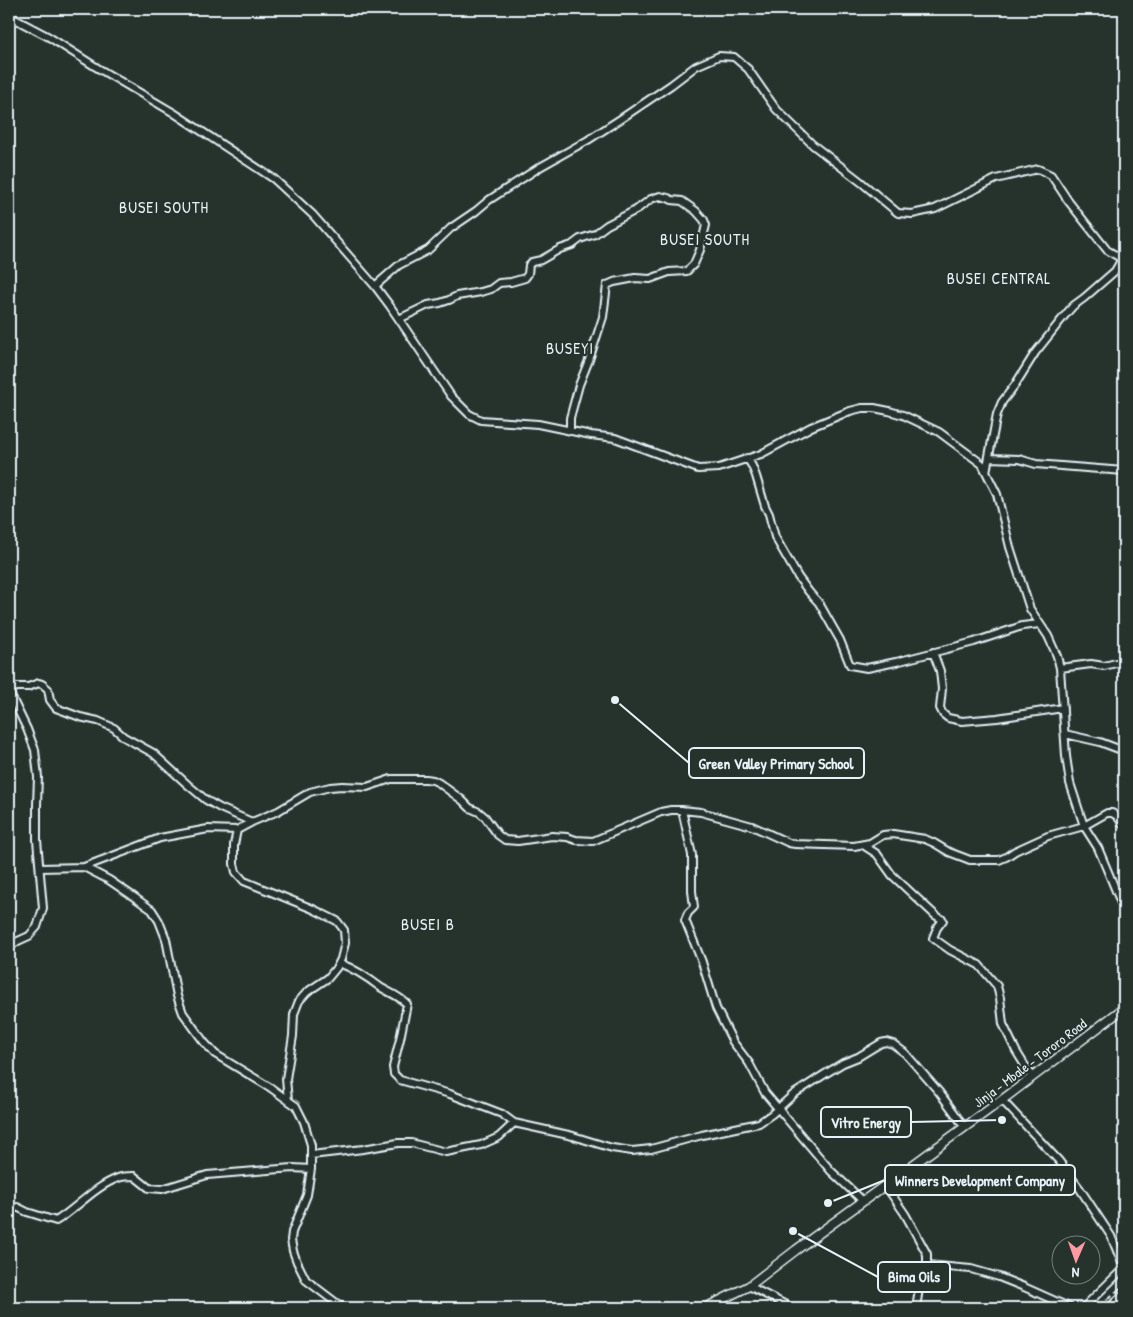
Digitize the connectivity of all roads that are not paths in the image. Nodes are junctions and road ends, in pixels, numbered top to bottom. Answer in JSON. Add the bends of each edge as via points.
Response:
{"nodes":[{"id":1,"x":9,"y":16,"type":"edge"},
{"id":2,"x":1123,"y":259,"type":"edge"},
{"id":3,"x":374,"y":286,"type":"junction"},
{"id":4,"x":399,"y":319,"type":"junction"},
{"id":5,"x":570,"y":431,"type":"junction"},
{"id":6,"x":747,"y":458,"type":"junction"},
{"id":7,"x":989,"y":458,"type":"junction"},
{"id":8,"x":1124,"y":471,"type":"edge"},
{"id":9,"x":986,"y":472,"type":"junction"},
{"id":10,"x":1040,"y":624,"type":"junction"},
{"id":11,"x":933,"y":652,"type":"junction"},
{"id":12,"x":1124,"y":661,"type":"edge"},
{"id":13,"x":1060,"y":668,"type":"junction"},
{"id":14,"x":9,"y":690,"type":"edge"},
{"id":15,"x":1063,"y":708,"type":"junction"},
{"id":16,"x":1065,"y":734,"type":"junction"},
{"id":17,"x":1124,"y":751,"type":"edge"},
{"id":18,"x":682,"y":810,"type":"junction"},
{"id":19,"x":252,"y":822,"type":"junction"},
{"id":20,"x":1084,"y":826,"type":"junction"},
{"id":21,"x":1124,"y":826,"type":"edge"},
{"id":22,"x":237,"y":830,"type":"junction"},
{"id":23,"x":863,"y":845,"type":"junction"},
{"id":24,"x":84,"y":867,"type":"junction"},
{"id":25,"x":40,"y":868,"type":"junction"},
{"id":26,"x":1124,"y":910,"type":"edge"},
{"id":27,"x":9,"y":948,"type":"edge"},
{"id":28,"x":339,"y":963,"type":"junction"},
{"id":29,"x":1124,"y":1008,"type":"edge"},
{"id":30,"x":1032,"y":1077,"type":"junction"},
{"id":31,"x":288,"y":1100,"type":"junction"},
{"id":32,"x":1002,"y":1100,"type":"junction"},
{"id":33,"x":777,"y":1109,"type":"junction"},
{"id":34,"x":514,"y":1123,"type":"junction"},
{"id":35,"x":964,"y":1126,"type":"junction"},
{"id":36,"x":311,"y":1155,"type":"junction"},
{"id":37,"x":311,"y":1169,"type":"junction"},
{"id":38,"x":885,"y":1185,"type":"junction"},
{"id":39,"x":863,"y":1201,"type":"junction"},
{"id":40,"x":9,"y":1208,"type":"edge"},
{"id":41,"x":927,"y":1265,"type":"junction"},
{"id":42,"x":1124,"y":1268,"type":"edge"},
{"id":43,"x":749,"y":1286,"type":"junction"},
{"id":44,"x":1124,"y":1294,"type":"edge"},
{"id":45,"x":343,"y":1308,"type":"edge"},
{"id":46,"x":705,"y":1308,"type":"edge"},
{"id":47,"x":792,"y":1308,"type":"edge"},
{"id":48,"x":916,"y":1308,"type":"edge"},
{"id":49,"x":1071,"y":1308,"type":"edge"},
{"id":50,"x":1083,"y":1308,"type":"edge"},
{"id":51,"x":1109,"y":1308,"type":"edge"}],
"edges":[{"from":1,"to":3,"type":"street","via":[[174,113],[274,179],[313,215]]},
{"from":2,"to":3,"type":"street","via":[[1107,250],[1051,174],[1038,169],[996,179],[936,209],[898,213],[813,145],[776,110],[742,63],[734,57],[719,56],[696,66],[622,118],[490,200],[451,228],[428,250],[399,265]]},
{"from":2,"to":7,"type":"street","via":[[1115,271],[1069,310],[1034,353],[1002,402]]},
{"from":3,"to":4,"type":"street"},
{"from":4,"to":5,"type":"street","via":[[451,396],[469,414],[481,420],[538,424]]},
{"from":4,"to":5,"type":"street","via":[[428,305],[526,278],[532,262],[595,234],[651,198],[660,196],[682,201],[696,211],[706,225],[694,264],[687,272],[669,272],[650,279],[635,278],[607,285],[603,317],[579,385]]},
{"from":5,"to":6,"type":"street","via":[[615,438],[698,469],[719,468]]},
{"from":6,"to":9,"type":"street","via":[[850,410],[874,408],[903,415],[939,432],[982,464]]},
{"from":6,"to":11,"type":"street","via":[[775,537],[798,577],[819,603],[850,665],[867,668]]},
{"from":7,"to":8,"type":"street"},
{"from":7,"to":9,"type":"street"},
{"from":9,"to":10,"type":"street","via":[[997,494],[1030,609]]},
{"from":10,"to":11,"type":"street","via":[[1022,626]]},
{"from":10,"to":13,"type":"street"},
{"from":11,"to":15,"type":"street","via":[[940,671],[940,708],[948,718],[962,721],[997,718]]},
{"from":12,"to":13,"type":"street","via":[[1104,666],[1077,664]]},
{"from":13,"to":15,"type":"street"},
{"from":14,"to":19,"type":"street","via":[[42,684],[48,689],[56,708],[114,728],[153,753],[206,800]]},
{"from":14,"to":25,"type":"street","via":[[35,750]]},
{"from":15,"to":16,"type":"street"},
{"from":16,"to":17,"type":"street"},
{"from":16,"to":20,"type":"street","via":[[1070,783]]},
{"from":18,"to":19,"type":"street","via":[[661,812],[593,841],[552,836],[505,840],[480,812],[470,808],[439,783],[400,778],[368,787],[330,787],[310,792]]},
{"from":18,"to":23,"type":"street","via":[[752,826],[795,844]]},
{"from":18,"to":33,"type":"street","via":[[692,855],[694,907],[685,920],[716,1008],[733,1042]]},
{"from":19,"to":22,"type":"street"},
{"from":20,"to":21,"type":"street","via":[[1112,813]]},
{"from":20,"to":23,"type":"street","via":[[1048,836],[1000,860],[970,860],[934,842],[893,834],[883,835]]},
{"from":20,"to":26,"type":"street","via":[[1098,848]]},
{"from":22,"to":24,"type":"street","via":[[208,829],[160,838]]},
{"from":22,"to":28,"type":"street","via":[[234,845],[236,872],[244,881],[337,921],[344,930],[345,943]]},
{"from":23,"to":30,"type":"street","via":[[877,854],[892,875],[943,920],[933,938],[978,965],[997,986],[1004,1024]]},
{"from":24,"to":25,"type":"street"},
{"from":24,"to":31,"type":"street","via":[[152,910],[166,939],[183,1012],[204,1042],[215,1054]]},
{"from":25,"to":27,"type":"street","via":[[43,908],[37,927]]},
{"from":28,"to":31,"type":"street","via":[[328,978],[307,992],[294,1014],[286,1079]]},
{"from":28,"to":34,"type":"street","via":[[366,976],[407,1004],[393,1067],[400,1080],[450,1094],[502,1114]]},
{"from":29,"to":30,"type":"main road","name":"Jinja - Mbale - Tororo Road"},
{"from":30,"to":32,"type":"main road","name":"Jinja - Mbale - Tororo Road"},
{"from":31,"to":36,"type":"street","via":[[296,1106],[304,1122]]},
{"from":32,"to":35,"type":"main road","name":"Jinja - Mbale - Tororo Road"},
{"from":32,"to":42,"type":"street","via":[[1075,1182],[1111,1236]]},
{"from":33,"to":34,"type":"street","via":[[759,1123],[632,1151]]},
{"from":33,"to":35,"type":"street","via":[[831,1070],[886,1042],[905,1053]]},
{"from":33,"to":39,"type":"street","via":[[831,1171]]},
{"from":34,"to":36,"type":"street","via":[[499,1137],[481,1145],[446,1152],[398,1143]]},
{"from":35,"to":38,"type":"main road","name":"Jinja - Mbale - Tororo Road"},
{"from":36,"to":37,"type":"street"},
{"from":37,"to":40,"type":"street","via":[[207,1175],[162,1189],[149,1188],[134,1176],[120,1177],[98,1188],[56,1221],[18,1207]]},
{"from":37,"to":45,"type":"street","via":[[307,1195],[291,1240],[306,1280]]},
{"from":38,"to":39,"type":"main road","name":"Jinja - Mbale - Tororo Road"},
{"from":38,"to":41,"type":"street","via":[[927,1254]]},
{"from":39,"to":43,"type":"main road","name":"Jinja - Mbale - Tororo Road"},
{"from":41,"to":48,"type":"street","via":[[920,1282]]},
{"from":41,"to":49,"type":"street","via":[[971,1269]]},
{"from":42,"to":50,"type":"street"},
{"from":43,"to":46,"type":"main road","name":"Jinja - Mbale - Tororo Road"},
{"from":43,"to":47,"type":"street"},
{"from":44,"to":51,"type":"street"}]}
